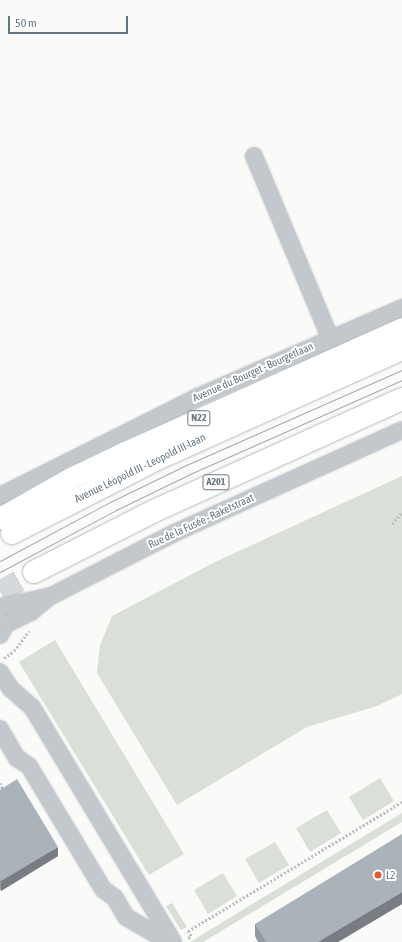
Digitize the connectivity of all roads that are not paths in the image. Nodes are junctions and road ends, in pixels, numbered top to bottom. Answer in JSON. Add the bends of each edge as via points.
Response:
{"nodes":[{"id":1,"x":254,"y":156,"type":"dead end"},
{"id":2,"x":402,"y":308,"type":"edge"},
{"id":3,"x":402,"y":328,"type":"edge"},
{"id":4,"x":330,"y":338,"type":"junction"},
{"id":5,"x":402,"y":349,"type":"edge"},
{"id":6,"x":402,"y":399,"type":"edge"},
{"id":7,"x":402,"y":430,"type":"edge"},
{"id":8,"x":0,"y":496,"type":"edge"},
{"id":9,"x":6,"y":526,"type":"edge"},
{"id":10,"x":34,"y":572,"type":"tunnel mouth"},
{"id":11,"x":51,"y":596,"type":"junction"},
{"id":12,"x":0,"y":607,"type":"edge"},
{"id":13,"x":0,"y":635,"type":"edge"},
{"id":14,"x":0,"y":672,"type":"edge"},
{"id":15,"x":0,"y":729,"type":"edge"},
{"id":16,"x":180,"y":941,"type":"edge"},
{"id":17,"x":170,"y":942,"type":"edge"}],
"edges":[{"from":1,"to":4,"type":"street"},
{"from":2,"to":4,"type":"street","name":"Avenue du Bourget - Bourgetlaan"},
{"from":3,"to":9,"type":"main road","number":"N22","via":[[71,478]]},
{"from":4,"to":8,"type":"street","name":"Avenue du Bourget - Bourgetlaan","via":[[198,397]]},
{"from":5,"to":9,"type":"highway","name":"Avenue Léopold III - Leopold III-laan"},
{"from":6,"to":10,"type":"highway","number":"A201","via":[[154,511]]},
{"from":7,"to":11,"type":"street","name":"Rue de la Fusée - Raketstraat","via":[[172,534]]},
{"from":11,"to":12,"type":"street","name":"Rue de la Fusée - Raketstraat"},
{"from":11,"to":13,"type":"street","via":[[31,612],[6,624]]},
{"from":14,"to":16,"type":"street","via":[[11,689],[32,706]]},
{"from":15,"to":17,"type":"street","via":[[17,758],[29,766],[102,888],[115,898],[126,917]]}]}
